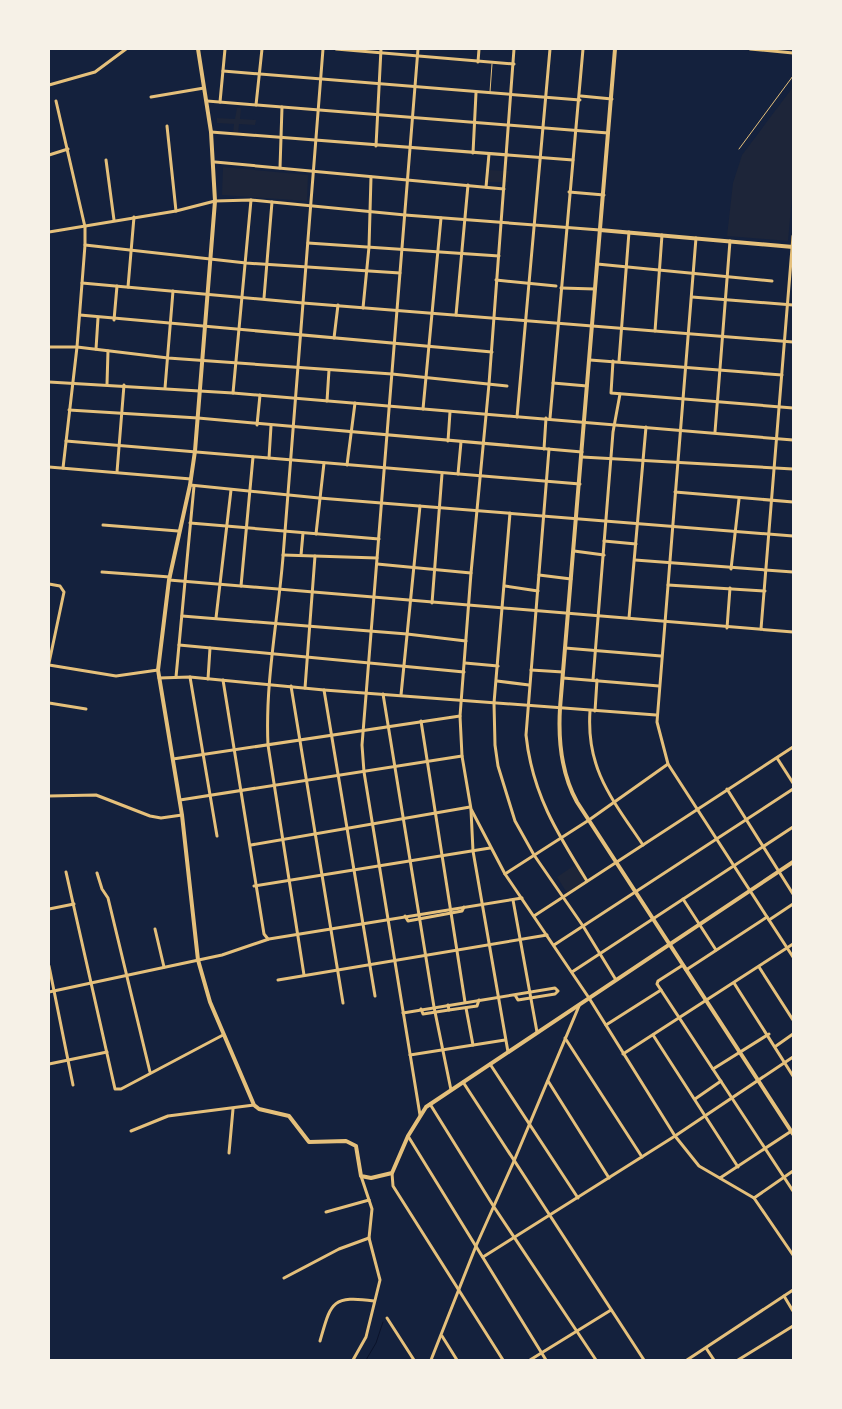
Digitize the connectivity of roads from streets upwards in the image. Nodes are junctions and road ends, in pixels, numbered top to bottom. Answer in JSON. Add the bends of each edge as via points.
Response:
{"nodes":[{"id":1,"x":126,"y":49,"type":"edge"},
{"id":2,"x":198,"y":49,"type":"edge"},
{"id":3,"x":225,"y":49,"type":"edge"},
{"id":4,"x":262,"y":49,"type":"edge"},
{"id":5,"x":323,"y":49,"type":"edge"},
{"id":6,"x":336,"y":49,"type":"edge"},
{"id":7,"x":418,"y":49,"type":"edge"},
{"id":8,"x":479,"y":49,"type":"edge"},
{"id":9,"x":514,"y":49,"type":"edge"},
{"id":10,"x":550,"y":49,"type":"edge"},
{"id":11,"x":583,"y":49,"type":"edge"},
{"id":12,"x":615,"y":49,"type":"edge"},
{"id":13,"x":750,"y":49,"type":"edge"},
{"id":14,"x":381,"y":51,"type":"edge"},
{"id":15,"x":793,"y":53,"type":"edge"},
{"id":16,"x":418,"y":57,"type":"junction"},
{"id":17,"x":478,"y":62,"type":"junction"},
{"id":18,"x":514,"y":64,"type":"junction"},
{"id":19,"x":223,"y":71,"type":"junction"},
{"id":20,"x":260,"y":74,"type":"junction"},
{"id":21,"x":321,"y":79,"type":"junction"},
{"id":22,"x":49,"y":85,"type":"edge"},
{"id":23,"x":379,"y":85,"type":"junction"},
{"id":24,"x":205,"y":88,"type":"junction"},
{"id":25,"x":416,"y":88,"type":"junction"},
{"id":26,"x":476,"y":93,"type":"junction"},
{"id":27,"x":512,"y":95,"type":"junction"},
{"id":28,"x":151,"y":97,"type":"dead end"},
{"id":29,"x":546,"y":98,"type":"junction"},
{"id":30,"x":580,"y":98,"type":"junction"},
{"id":31,"x":612,"y":99,"type":"junction"},
{"id":32,"x":56,"y":101,"type":"dead end"},
{"id":33,"x":207,"y":101,"type":"junction"},
{"id":34,"x":220,"y":102,"type":"junction"},
{"id":35,"x":256,"y":105,"type":"junction"},
{"id":36,"x":282,"y":107,"type":"junction"},
{"id":37,"x":318,"y":110,"type":"junction"},
{"id":38,"x":377,"y":115,"type":"junction"},
{"id":39,"x":413,"y":119,"type":"junction"},
{"id":40,"x":475,"y":123,"type":"junction"},
{"id":41,"x":168,"y":126,"type":"dead end"},
{"id":42,"x":510,"y":126,"type":"junction"},
{"id":43,"x":543,"y":128,"type":"junction"},
{"id":44,"x":575,"y":130,"type":"junction"},
{"id":45,"x":211,"y":132,"type":"junction"},
{"id":46,"x":608,"y":132,"type":"junction"},
{"id":47,"x":281,"y":138,"type":"junction"},
{"id":48,"x":316,"y":141,"type":"junction"},
{"id":49,"x":376,"y":146,"type":"junction"},
{"id":50,"x":411,"y":148,"type":"junction"},
{"id":51,"x":68,"y":149,"type":"junction"},
{"id":52,"x":473,"y":153,"type":"junction"},
{"id":53,"x":489,"y":154,"type":"junction"},
{"id":54,"x":49,"y":155,"type":"edge"},
{"id":55,"x":507,"y":156,"type":"junction"},
{"id":56,"x":542,"y":158,"type":"junction"},
{"id":57,"x":106,"y":160,"type":"dead end"},
{"id":58,"x":573,"y":160,"type":"junction"},
{"id":59,"x":215,"y":162,"type":"junction"},
{"id":60,"x":280,"y":168,"type":"junction"},
{"id":61,"x":314,"y":172,"type":"junction"},
{"id":62,"x":371,"y":177,"type":"junction"},
{"id":63,"x":408,"y":179,"type":"junction"},
{"id":64,"x":468,"y":185,"type":"junction"},
{"id":65,"x":486,"y":187,"type":"junction"},
{"id":66,"x":504,"y":189,"type":"junction"},
{"id":67,"x":569,"y":192,"type":"junction"},
{"id":68,"x":604,"y":195,"type":"junction"},
{"id":69,"x":251,"y":200,"type":"junction"},
{"id":70,"x":215,"y":201,"type":"junction"},
{"id":71,"x":272,"y":201,"type":"junction"},
{"id":72,"x":310,"y":207,"type":"junction"},
{"id":73,"x":176,"y":211,"type":"junction"},
{"id":74,"x":370,"y":212,"type":"junction"},
{"id":75,"x":405,"y":215,"type":"junction"},
{"id":76,"x":134,"y":217,"type":"junction"},
{"id":77,"x":441,"y":218,"type":"junction"},
{"id":78,"x":114,"y":220,"type":"junction"},
{"id":79,"x":464,"y":220,"type":"junction"},
{"id":80,"x":501,"y":223,"type":"junction"},
{"id":81,"x":535,"y":225,"type":"junction"},
{"id":82,"x":85,"y":227,"type":"junction"},
{"id":83,"x":566,"y":228,"type":"junction"},
{"id":84,"x":600,"y":230,"type":"junction"},
{"id":85,"x":49,"y":232,"type":"edge"},
{"id":86,"x":629,"y":232,"type":"junction"},
{"id":87,"x":662,"y":234,"type":"junction"},
{"id":88,"x":793,"y":236,"type":"edge"},
{"id":89,"x":696,"y":238,"type":"junction"},
{"id":90,"x":730,"y":240,"type":"junction"},
{"id":91,"x":308,"y":244,"type":"junction"},
{"id":92,"x":85,"y":245,"type":"junction"},
{"id":93,"x":793,"y":246,"type":"edge"},
{"id":94,"x":369,"y":247,"type":"junction"},
{"id":95,"x":403,"y":249,"type":"junction"},
{"id":96,"x":132,"y":250,"type":"junction"},
{"id":97,"x":439,"y":251,"type":"junction"},
{"id":98,"x":461,"y":253,"type":"junction"},
{"id":99,"x":499,"y":256,"type":"junction"},
{"id":100,"x":212,"y":258,"type":"junction"},
{"id":101,"x":246,"y":263,"type":"junction"},
{"id":102,"x":267,"y":264,"type":"junction"},
{"id":103,"x":597,"y":264,"type":"junction"},
{"id":104,"x":627,"y":267,"type":"junction"},
{"id":105,"x":307,"y":268,"type":"junction"},
{"id":106,"x":367,"y":269,"type":"junction"},
{"id":107,"x":658,"y":270,"type":"junction"},
{"id":108,"x":400,"y":272,"type":"junction"},
{"id":109,"x":693,"y":275,"type":"junction"},
{"id":110,"x":728,"y":277,"type":"junction"},
{"id":111,"x":496,"y":280,"type":"junction"},
{"id":112,"x":772,"y":281,"type":"dead end"},
{"id":113,"x":82,"y":282,"type":"junction"},
{"id":114,"x":531,"y":283,"type":"junction"},
{"id":115,"x":117,"y":286,"type":"junction"},
{"id":116,"x":128,"y":287,"type":"junction"},
{"id":117,"x":559,"y":287,"type":"junction"},
{"id":118,"x":595,"y":290,"type":"junction"},
{"id":119,"x":173,"y":291,"type":"junction"},
{"id":120,"x":208,"y":294,"type":"junction"},
{"id":121,"x":692,"y":296,"type":"junction"},
{"id":122,"x":242,"y":297,"type":"junction"},
{"id":123,"x":264,"y":298,"type":"junction"},
{"id":124,"x":726,"y":299,"type":"junction"},
{"id":125,"x":303,"y":303,"type":"junction"},
{"id":126,"x":788,"y":304,"type":"junction"},
{"id":127,"x":338,"y":305,"type":"junction"},
{"id":128,"x":793,"y":305,"type":"edge"},
{"id":129,"x":363,"y":308,"type":"junction"},
{"id":130,"x":398,"y":309,"type":"junction"},
{"id":131,"x":434,"y":313,"type":"junction"},
{"id":132,"x":80,"y":315,"type":"junction"},
{"id":133,"x":456,"y":315,"type":"junction"},
{"id":134,"x":98,"y":318,"type":"junction"},
{"id":135,"x":493,"y":318,"type":"junction"},
{"id":136,"x":114,"y":320,"type":"junction"},
{"id":137,"x":527,"y":321,"type":"junction"},
{"id":138,"x":558,"y":324,"type":"junction"},
{"id":139,"x":171,"y":325,"type":"junction"},
{"id":140,"x":592,"y":326,"type":"junction"},
{"id":141,"x":206,"y":327,"type":"junction"},
{"id":142,"x":622,"y":328,"type":"junction"},
{"id":143,"x":239,"y":330,"type":"junction"},
{"id":144,"x":655,"y":331,"type":"junction"},
{"id":145,"x":689,"y":334,"type":"junction"},
{"id":146,"x":300,"y":336,"type":"junction"},
{"id":147,"x":724,"y":336,"type":"junction"},
{"id":148,"x":334,"y":338,"type":"junction"},
{"id":149,"x":395,"y":342,"type":"junction"},
{"id":150,"x":785,"y":342,"type":"junction"},
{"id":151,"x":793,"y":342,"type":"edge"},
{"id":152,"x":430,"y":346,"type":"junction"},
{"id":153,"x":49,"y":347,"type":"edge"},
{"id":154,"x":77,"y":347,"type":"junction"},
{"id":155,"x":96,"y":350,"type":"junction"},
{"id":156,"x":108,"y":351,"type":"junction"},
{"id":157,"x":492,"y":352,"type":"junction"},
{"id":158,"x":168,"y":358,"type":"junction"},
{"id":159,"x":590,"y":360,"type":"junction"},
{"id":160,"x":202,"y":361,"type":"junction"},
{"id":161,"x":613,"y":361,"type":"junction"},
{"id":162,"x":235,"y":362,"type":"junction"},
{"id":163,"x":619,"y":362,"type":"junction"},
{"id":164,"x":686,"y":366,"type":"junction"},
{"id":165,"x":296,"y":368,"type":"junction"},
{"id":166,"x":721,"y":369,"type":"junction"},
{"id":167,"x":329,"y":370,"type":"junction"},
{"id":168,"x":392,"y":374,"type":"junction"},
{"id":169,"x":782,"y":375,"type":"junction"},
{"id":170,"x":427,"y":377,"type":"junction"},
{"id":171,"x":49,"y":382,"type":"edge"},
{"id":172,"x":72,"y":383,"type":"junction"},
{"id":173,"x":553,"y":383,"type":"junction"},
{"id":174,"x":107,"y":384,"type":"junction"},
{"id":175,"x":489,"y":384,"type":"junction"},
{"id":176,"x":124,"y":385,"type":"junction"},
{"id":177,"x":507,"y":386,"type":"dead end"},
{"id":178,"x":588,"y":386,"type":"junction"},
{"id":179,"x":166,"y":388,"type":"junction"},
{"id":180,"x":200,"y":390,"type":"junction"},
{"id":181,"x":232,"y":393,"type":"junction"},
{"id":182,"x":620,"y":394,"type":"junction"},
{"id":183,"x":260,"y":395,"type":"junction"},
{"id":184,"x":294,"y":399,"type":"junction"},
{"id":185,"x":684,"y":400,"type":"junction"},
{"id":186,"x":327,"y":401,"type":"junction"},
{"id":187,"x":355,"y":403,"type":"junction"},
{"id":188,"x":718,"y":403,"type":"junction"},
{"id":189,"x":390,"y":406,"type":"junction"},
{"id":190,"x":779,"y":408,"type":"junction"},
{"id":191,"x":793,"y":408,"type":"edge"},
{"id":192,"x":423,"y":409,"type":"junction"},
{"id":193,"x":69,"y":410,"type":"junction"},
{"id":194,"x":450,"y":412,"type":"junction"},
{"id":195,"x":486,"y":414,"type":"junction"},
{"id":196,"x":122,"y":415,"type":"junction"},
{"id":197,"x":517,"y":417,"type":"junction"},
{"id":198,"x":198,"y":418,"type":"junction"},
{"id":199,"x":548,"y":418,"type":"junction"},
{"id":200,"x":585,"y":421,"type":"junction"},
{"id":201,"x":616,"y":424,"type":"junction"},
{"id":202,"x":257,"y":425,"type":"junction"},
{"id":203,"x":271,"y":426,"type":"junction"},
{"id":204,"x":292,"y":427,"type":"junction"},
{"id":205,"x":646,"y":427,"type":"junction"},
{"id":206,"x":681,"y":429,"type":"junction"},
{"id":207,"x":352,"y":432,"type":"junction"},
{"id":208,"x":715,"y":432,"type":"junction"},
{"id":209,"x":388,"y":435,"type":"junction"},
{"id":210,"x":777,"y":439,"type":"junction"},
{"id":211,"x":793,"y":440,"type":"edge"},
{"id":212,"x":448,"y":441,"type":"junction"},
{"id":213,"x":66,"y":442,"type":"junction"},
{"id":214,"x":461,"y":442,"type":"junction"},
{"id":215,"x":484,"y":444,"type":"junction"},
{"id":216,"x":119,"y":447,"type":"junction"},
{"id":217,"x":544,"y":449,"type":"junction"},
{"id":218,"x":549,"y":449,"type":"junction"},
{"id":219,"x":195,"y":452,"type":"junction"},
{"id":220,"x":583,"y":454,"type":"junction"},
{"id":221,"x":253,"y":457,"type":"junction"},
{"id":222,"x":269,"y":458,"type":"junction"},
{"id":223,"x":612,"y":458,"type":"junction"},
{"id":224,"x":643,"y":458,"type":"junction"},
{"id":225,"x":289,"y":459,"type":"junction"},
{"id":226,"x":678,"y":461,"type":"junction"},
{"id":227,"x":324,"y":463,"type":"junction"},
{"id":228,"x":347,"y":465,"type":"junction"},
{"id":229,"x":49,"y":467,"type":"edge"},
{"id":230,"x":775,"y":467,"type":"junction"},
{"id":231,"x":63,"y":468,"type":"junction"},
{"id":232,"x":384,"y":469,"type":"junction"},
{"id":233,"x":793,"y":469,"type":"edge"},
{"id":234,"x":117,"y":472,"type":"junction"},
{"id":235,"x":442,"y":473,"type":"junction"},
{"id":236,"x":458,"y":474,"type":"junction"},
{"id":237,"x":480,"y":475,"type":"junction"},
{"id":238,"x":191,"y":479,"type":"junction"},
{"id":239,"x":546,"y":482,"type":"junction"},
{"id":240,"x":580,"y":484,"type":"junction"},
{"id":241,"x":192,"y":486,"type":"junction"},
{"id":242,"x":231,"y":490,"type":"junction"},
{"id":243,"x":250,"y":491,"type":"junction"},
{"id":244,"x":675,"y":492,"type":"junction"},
{"id":245,"x":286,"y":494,"type":"junction"},
{"id":246,"x":319,"y":498,"type":"junction"},
{"id":247,"x":739,"y":498,"type":"junction"},
{"id":248,"x":772,"y":501,"type":"junction"},
{"id":249,"x":793,"y":502,"type":"edge"},
{"id":250,"x":383,"y":503,"type":"junction"},
{"id":251,"x":420,"y":506,"type":"junction"},
{"id":252,"x":440,"y":506,"type":"junction"},
{"id":253,"x":477,"y":510,"type":"junction"},
{"id":254,"x":510,"y":513,"type":"junction"},
{"id":255,"x":543,"y":516,"type":"junction"},
{"id":256,"x":577,"y":519,"type":"junction"},
{"id":257,"x":606,"y":521,"type":"junction"},
{"id":258,"x":637,"y":522,"type":"junction"},
{"id":259,"x":190,"y":523,"type":"junction"},
{"id":260,"x":103,"y":525,"type":"dead end"},
{"id":261,"x":226,"y":525,"type":"junction"},
{"id":262,"x":672,"y":526,"type":"junction"},
{"id":263,"x":246,"y":527,"type":"junction"},
{"id":264,"x":178,"y":531,"type":"junction"},
{"id":265,"x":284,"y":531,"type":"junction"},
{"id":266,"x":735,"y":532,"type":"junction"},
{"id":267,"x":302,"y":533,"type":"junction"},
{"id":268,"x":316,"y":534,"type":"junction"},
{"id":269,"x":769,"y":534,"type":"junction"},
{"id":270,"x":793,"y":536,"type":"edge"},
{"id":271,"x":379,"y":539,"type":"junction"},
{"id":272,"x":604,"y":542,"type":"junction"},
{"id":273,"x":636,"y":544,"type":"junction"},
{"id":274,"x":574,"y":551,"type":"junction"},
{"id":275,"x":283,"y":555,"type":"junction"},
{"id":276,"x":300,"y":555,"type":"junction"},
{"id":277,"x":604,"y":555,"type":"junction"},
{"id":278,"x":315,"y":556,"type":"junction"},
{"id":279,"x":377,"y":558,"type":"junction"},
{"id":280,"x":635,"y":560,"type":"junction"},
{"id":281,"x":377,"y":564,"type":"junction"},
{"id":282,"x":669,"y":564,"type":"junction"},
{"id":283,"x":414,"y":568,"type":"junction"},
{"id":284,"x":434,"y":569,"type":"junction"},
{"id":285,"x":731,"y":569,"type":"junction"},
{"id":286,"x":766,"y":571,"type":"junction"},
{"id":287,"x":102,"y":572,"type":"dead end"},
{"id":288,"x":793,"y":572,"type":"edge"},
{"id":289,"x":471,"y":573,"type":"junction"},
{"id":290,"x":539,"y":575,"type":"junction"},
{"id":291,"x":170,"y":579,"type":"junction"},
{"id":292,"x":571,"y":579,"type":"junction"},
{"id":293,"x":185,"y":582,"type":"junction"},
{"id":294,"x":49,"y":584,"type":"edge"},
{"id":295,"x":668,"y":584,"type":"junction"},
{"id":296,"x":220,"y":585,"type":"junction"},
{"id":297,"x":241,"y":586,"type":"junction"},
{"id":298,"x":505,"y":586,"type":"junction"},
{"id":299,"x":730,"y":588,"type":"junction"},
{"id":300,"x":280,"y":590,"type":"junction"},
{"id":301,"x":538,"y":591,"type":"junction"},
{"id":302,"x":764,"y":591,"type":"junction"},
{"id":303,"x":313,"y":593,"type":"junction"},
{"id":304,"x":374,"y":599,"type":"junction"},
{"id":305,"x":410,"y":601,"type":"junction"},
{"id":306,"x":432,"y":603,"type":"junction"},
{"id":307,"x":468,"y":606,"type":"junction"},
{"id":308,"x":503,"y":608,"type":"junction"},
{"id":309,"x":535,"y":612,"type":"junction"},
{"id":310,"x":568,"y":614,"type":"junction"},
{"id":311,"x":182,"y":616,"type":"junction"},
{"id":312,"x":598,"y":616,"type":"junction"},
{"id":313,"x":216,"y":618,"type":"junction"},
{"id":314,"x":629,"y":618,"type":"junction"},
{"id":315,"x":664,"y":622,"type":"junction"},
{"id":316,"x":277,"y":625,"type":"junction"},
{"id":317,"x":311,"y":627,"type":"junction"},
{"id":318,"x":727,"y":628,"type":"junction"},
{"id":319,"x":761,"y":629,"type":"junction"},
{"id":320,"x":372,"y":632,"type":"junction"},
{"id":321,"x":793,"y":632,"type":"edge"},
{"id":322,"x":407,"y":634,"type":"junction"},
{"id":323,"x":466,"y":641,"type":"junction"},
{"id":324,"x":179,"y":646,"type":"junction"},
{"id":325,"x":210,"y":648,"type":"junction"},
{"id":326,"x":565,"y":648,"type":"junction"},
{"id":327,"x":595,"y":650,"type":"junction"},
{"id":328,"x":273,"y":655,"type":"junction"},
{"id":329,"x":662,"y":656,"type":"junction"},
{"id":330,"x":308,"y":658,"type":"junction"},
{"id":331,"x":369,"y":663,"type":"junction"},
{"id":332,"x":465,"y":663,"type":"junction"},
{"id":333,"x":49,"y":664,"type":"edge"},
{"id":334,"x":404,"y":666,"type":"junction"},
{"id":335,"x":498,"y":666,"type":"junction"},
{"id":336,"x":158,"y":670,"type":"junction"},
{"id":337,"x":531,"y":670,"type":"junction"},
{"id":338,"x":464,"y":672,"type":"junction"},
{"id":339,"x":563,"y":672,"type":"junction"},
{"id":340,"x":176,"y":677,"type":"junction"},
{"id":341,"x":190,"y":677,"type":"junction"},
{"id":342,"x":160,"y":678,"type":"junction"},
{"id":343,"x":563,"y":678,"type":"junction"},
{"id":344,"x":208,"y":679,"type":"junction"},
{"id":345,"x":223,"y":680,"type":"junction"},
{"id":346,"x":595,"y":680,"type":"junction"},
{"id":347,"x":497,"y":681,"type":"junction"},
{"id":348,"x":269,"y":684,"type":"junction"},
{"id":349,"x":529,"y":685,"type":"junction"},
{"id":350,"x":291,"y":686,"type":"junction"},
{"id":351,"x":660,"y":686,"type":"junction"},
{"id":352,"x":304,"y":688,"type":"junction"},
{"id":353,"x":324,"y":690,"type":"junction"},
{"id":354,"x":366,"y":693,"type":"junction"},
{"id":355,"x":384,"y":694,"type":"junction"},
{"id":356,"x":401,"y":695,"type":"junction"},
{"id":357,"x":462,"y":701,"type":"junction"},
{"id":358,"x":49,"y":703,"type":"edge"},
{"id":359,"x":494,"y":703,"type":"junction"},
{"id":360,"x":527,"y":707,"type":"junction"},
{"id":361,"x":560,"y":708,"type":"junction"},
{"id":362,"x":86,"y":709,"type":"dead end"},
{"id":363,"x":590,"y":711,"type":"junction"},
{"id":364,"x":595,"y":712,"type":"junction"},
{"id":365,"x":460,"y":716,"type":"junction"},
{"id":366,"x":656,"y":716,"type":"junction"},
{"id":367,"x":421,"y":722,"type":"junction"},
{"id":368,"x":388,"y":726,"type":"junction"},
{"id":369,"x":363,"y":729,"type":"junction"},
{"id":370,"x":331,"y":735,"type":"junction"},
{"id":371,"x":301,"y":740,"type":"junction"},
{"id":372,"x":268,"y":745,"type":"junction"},
{"id":373,"x":793,"y":747,"type":"edge"},
{"id":374,"x":236,"y":750,"type":"junction"},
{"id":375,"x":204,"y":755,"type":"junction"},
{"id":376,"x":462,"y":756,"type":"junction"},
{"id":377,"x":777,"y":758,"type":"junction"},
{"id":378,"x":174,"y":759,"type":"junction"},
{"id":379,"x":427,"y":762,"type":"junction"},
{"id":380,"x":668,"y":764,"type":"junction"},
{"id":381,"x":395,"y":767,"type":"junction"},
{"id":382,"x":364,"y":772,"type":"junction"},
{"id":383,"x":338,"y":776,"type":"junction"},
{"id":384,"x":307,"y":781,"type":"junction"},
{"id":385,"x":793,"y":782,"type":"edge"},
{"id":386,"x":275,"y":786,"type":"junction"},
{"id":387,"x":793,"y":789,"type":"edge"},
{"id":388,"x":727,"y":790,"type":"junction"},
{"id":389,"x":242,"y":792,"type":"junction"},
{"id":390,"x":49,"y":796,"type":"edge"},
{"id":391,"x":211,"y":797,"type":"junction"},
{"id":392,"x":180,"y":800,"type":"junction"},
{"id":393,"x":614,"y":802,"type":"junction"},
{"id":394,"x":470,"y":808,"type":"junction"},
{"id":395,"x":698,"y":808,"type":"junction"},
{"id":396,"x":435,"y":813,"type":"junction"},
{"id":397,"x":182,"y":815,"type":"junction"},
{"id":398,"x":404,"y":818,"type":"junction"},
{"id":399,"x":589,"y":820,"type":"junction"},
{"id":400,"x":746,"y":820,"type":"junction"},
{"id":401,"x":372,"y":824,"type":"junction"},
{"id":402,"x":793,"y":827,"type":"edge"},
{"id":403,"x":347,"y":828,"type":"junction"},
{"id":404,"x":316,"y":833,"type":"junction"},
{"id":405,"x":217,"y":836,"type":"dead end"},
{"id":406,"x":560,"y":838,"type":"junction"},
{"id":407,"x":718,"y":838,"type":"junction"},
{"id":408,"x":283,"y":839,"type":"junction"},
{"id":409,"x":250,"y":845,"type":"junction"},
{"id":410,"x":643,"y":845,"type":"junction"},
{"id":411,"x":764,"y":847,"type":"junction"},
{"id":412,"x":490,"y":848,"type":"junction"},
{"id":413,"x":473,"y":851,"type":"junction"},
{"id":414,"x":534,"y":855,"type":"junction"},
{"id":415,"x":443,"y":856,"type":"junction"},
{"id":416,"x":409,"y":861,"type":"junction"},
{"id":417,"x":793,"y":862,"type":"edge"},
{"id":418,"x":617,"y":863,"type":"junction"},
{"id":419,"x":379,"y":866,"type":"junction"},
{"id":420,"x":735,"y":866,"type":"junction"},
{"id":421,"x":353,"y":870,"type":"junction"},
{"id":422,"x":779,"y":871,"type":"junction"},
{"id":423,"x":66,"y":872,"type":"dead end"},
{"id":424,"x":97,"y":873,"type":"dead end"},
{"id":425,"x":505,"y":874,"type":"junction"},
{"id":426,"x":322,"y":875,"type":"junction"},
{"id":427,"x":290,"y":880,"type":"junction"},
{"id":428,"x":588,"y":881,"type":"junction"},
{"id":429,"x":256,"y":886,"type":"junction"},
{"id":430,"x":750,"y":891,"type":"junction"},
{"id":431,"x":635,"y":892,"type":"junction"},
{"id":432,"x":793,"y":894,"type":"edge"},
{"id":433,"x":563,"y":897,"type":"junction"},
{"id":434,"x":522,"y":898,"type":"junction"},
{"id":435,"x":684,"y":899,"type":"junction"},
{"id":436,"x":513,"y":900,"type":"junction"},
{"id":437,"x":74,"y":904,"type":"junction"},
{"id":438,"x":482,"y":904,"type":"junction"},
{"id":439,"x":793,"y":904,"type":"edge"},
{"id":440,"x":464,"y":906,"type":"junction"},
{"id":441,"x":451,"y":908,"type":"junction"},
{"id":442,"x":49,"y":909,"type":"edge"},
{"id":443,"x":436,"y":910,"type":"junction"},
{"id":444,"x":419,"y":913,"type":"junction"},
{"id":445,"x":452,"y":913,"type":"junction"},
{"id":446,"x":405,"y":916,"type":"junction"},
{"id":447,"x":436,"y":916,"type":"junction"},
{"id":448,"x":534,"y":916,"type":"junction"},
{"id":449,"x":768,"y":918,"type":"junction"},
{"id":450,"x":420,"y":919,"type":"junction"},
{"id":451,"x":654,"y":919,"type":"junction"},
{"id":452,"x":388,"y":920,"type":"junction"},
{"id":453,"x":362,"y":924,"type":"junction"},
{"id":454,"x":700,"y":924,"type":"junction"},
{"id":455,"x":583,"y":926,"type":"junction"},
{"id":456,"x":155,"y":929,"type":"dead end"},
{"id":457,"x":331,"y":929,"type":"junction"},
{"id":458,"x":298,"y":934,"type":"junction"},
{"id":459,"x":547,"y":935,"type":"junction"},
{"id":460,"x":269,"y":939,"type":"junction"},
{"id":461,"x":520,"y":940,"type":"junction"},
{"id":462,"x":670,"y":944,"type":"junction"},
{"id":463,"x":793,"y":944,"type":"edge"},
{"id":464,"x":554,"y":945,"type":"junction"},
{"id":465,"x":489,"y":946,"type":"junction"},
{"id":466,"x":787,"y":948,"type":"junction"},
{"id":467,"x":716,"y":950,"type":"junction"},
{"id":468,"x":457,"y":951,"type":"junction"},
{"id":469,"x":600,"y":954,"type":"junction"},
{"id":470,"x":426,"y":956,"type":"junction"},
{"id":471,"x":793,"y":957,"type":"edge"},
{"id":472,"x":198,"y":960,"type":"junction"},
{"id":473,"x":394,"y":961,"type":"junction"},
{"id":474,"x":369,"y":964,"type":"junction"},
{"id":475,"x":684,"y":965,"type":"junction"},
{"id":476,"x":49,"y":966,"type":"edge"},
{"id":477,"x":164,"y":967,"type":"junction"},
{"id":478,"x":759,"y":967,"type":"junction"},
{"id":479,"x":338,"y":969,"type":"junction"},
{"id":480,"x":686,"y":970,"type":"junction"},
{"id":481,"x":572,"y":972,"type":"junction"},
{"id":482,"x":127,"y":974,"type":"junction"},
{"id":483,"x":304,"y":975,"type":"junction"},
{"id":484,"x":278,"y":980,"type":"dead end"},
{"id":485,"x":616,"y":980,"type":"junction"},
{"id":486,"x":734,"y":983,"type":"junction"},
{"id":487,"x":91,"y":984,"type":"junction"},
{"id":488,"x":661,"y":990,"type":"junction"},
{"id":489,"x":54,"y":991,"type":"junction"},
{"id":490,"x":49,"y":992,"type":"edge"},
{"id":491,"x":529,"y":992,"type":"junction"},
{"id":492,"x":515,"y":995,"type":"junction"},
{"id":493,"x":375,"y":996,"type":"dead end"},
{"id":494,"x":498,"y":998,"type":"junction"},
{"id":495,"x":530,"y":998,"type":"junction"},
{"id":496,"x":589,"y":998,"type":"junction"},
{"id":497,"x":479,"y":1000,"type":"junction"},
{"id":498,"x":706,"y":1000,"type":"junction"},
{"id":499,"x":465,"y":1002,"type":"junction"},
{"id":500,"x":343,"y":1003,"type":"dead end"},
{"id":501,"x":579,"y":1004,"type":"junction"},
{"id":502,"x":448,"y":1005,"type":"junction"},
{"id":503,"x":434,"y":1007,"type":"junction"},
{"id":504,"x":466,"y":1008,"type":"junction"},
{"id":505,"x":421,"y":1009,"type":"junction"},
{"id":506,"x":449,"y":1010,"type":"junction"},
{"id":507,"x":434,"y":1012,"type":"junction"},
{"id":508,"x":403,"y":1013,"type":"junction"},
{"id":509,"x":679,"y":1017,"type":"junction"},
{"id":510,"x":792,"y":1017,"type":"edge"},
{"id":511,"x":606,"y":1025,"type":"junction"},
{"id":512,"x":538,"y":1032,"type":"junction"},
{"id":513,"x":768,"y":1034,"type":"junction"},
{"id":514,"x":793,"y":1034,"type":"edge"},
{"id":515,"x":223,"y":1035,"type":"junction"},
{"id":516,"x":653,"y":1035,"type":"junction"},
{"id":517,"x":565,"y":1038,"type":"junction"},
{"id":518,"x":505,"y":1040,"type":"junction"},
{"id":519,"x":473,"y":1045,"type":"junction"},
{"id":520,"x":776,"y":1046,"type":"junction"},
{"id":521,"x":441,"y":1050,"type":"junction"},
{"id":522,"x":107,"y":1052,"type":"junction"},
{"id":523,"x":508,"y":1052,"type":"junction"},
{"id":524,"x":740,"y":1052,"type":"junction"},
{"id":525,"x":623,"y":1054,"type":"junction"},
{"id":526,"x":410,"y":1055,"type":"junction"},
{"id":527,"x":793,"y":1057,"type":"edge"},
{"id":528,"x":67,"y":1060,"type":"junction"},
{"id":529,"x":785,"y":1063,"type":"junction"},
{"id":530,"x":49,"y":1064,"type":"edge"},
{"id":531,"x":490,"y":1064,"type":"junction"},
{"id":532,"x":713,"y":1069,"type":"junction"},
{"id":533,"x":150,"y":1072,"type":"junction"},
{"id":534,"x":793,"y":1076,"type":"edge"},
{"id":535,"x":547,"y":1081,"type":"junction"},
{"id":536,"x":721,"y":1081,"type":"junction"},
{"id":537,"x":758,"y":1081,"type":"junction"},
{"id":538,"x":463,"y":1082,"type":"junction"},
{"id":539,"x":73,"y":1085,"type":"dead end"},
{"id":540,"x":451,"y":1090,"type":"junction"},
{"id":541,"x":732,"y":1098,"type":"junction"},
{"id":542,"x":695,"y":1099,"type":"junction"},
{"id":543,"x":430,"y":1104,"type":"junction"},
{"id":544,"x":254,"y":1105,"type":"junction"},
{"id":545,"x":233,"y":1109,"type":"junction"},
{"id":546,"x":420,"y":1115,"type":"junction"},
{"id":547,"x":705,"y":1116,"type":"junction"},
{"id":548,"x":530,"y":1124,"type":"junction"},
{"id":549,"x":131,"y":1131,"type":"dead end"},
{"id":550,"x":793,"y":1132,"type":"edge"},
{"id":551,"x":408,"y":1136,"type":"junction"},
{"id":552,"x":675,"y":1136,"type":"junction"},
{"id":553,"x":765,"y":1150,"type":"junction"},
{"id":554,"x":228,"y":1153,"type":"dead end"},
{"id":555,"x":642,"y":1157,"type":"junction"},
{"id":556,"x":514,"y":1161,"type":"junction"},
{"id":557,"x":738,"y":1167,"type":"junction"},
{"id":558,"x":793,"y":1171,"type":"edge"},
{"id":559,"x":392,"y":1173,"type":"junction"},
{"id":560,"x":361,"y":1176,"type":"junction"},
{"id":561,"x":784,"y":1177,"type":"junction"},
{"id":562,"x":609,"y":1178,"type":"junction"},
{"id":563,"x":720,"y":1178,"type":"junction"},
{"id":564,"x":793,"y":1191,"type":"edge"},
{"id":565,"x":578,"y":1198,"type":"junction"},
{"id":566,"x":754,"y":1198,"type":"junction"},
{"id":567,"x":369,"y":1200,"type":"junction"},
{"id":568,"x":494,"y":1207,"type":"junction"},
{"id":569,"x":326,"y":1212,"type":"dead end"},
{"id":570,"x":549,"y":1217,"type":"junction"},
{"id":571,"x":369,"y":1238,"type":"junction"},
{"id":572,"x":516,"y":1238,"type":"junction"},
{"id":573,"x":476,"y":1246,"type":"junction"},
{"id":574,"x":793,"y":1255,"type":"edge"},
{"id":575,"x":483,"y":1257,"type":"junction"},
{"id":576,"x":284,"y":1278,"type":"dead end"},
{"id":577,"x":459,"y":1290,"type":"junction"},
{"id":578,"x":793,"y":1290,"type":"edge"},
{"id":579,"x":784,"y":1296,"type":"junction"},
{"id":580,"x":374,"y":1301,"type":"junction"},
{"id":581,"x":612,"y":1310,"type":"junction"},
{"id":582,"x":793,"y":1311,"type":"edge"},
{"id":583,"x":387,"y":1318,"type":"dead end"},
{"id":584,"x":793,"y":1326,"type":"edge"},
{"id":585,"x":577,"y":1331,"type":"junction"},
{"id":586,"x":442,"y":1335,"type":"junction"},
{"id":587,"x":320,"y":1341,"type":"dead end"},
{"id":588,"x":706,"y":1348,"type":"junction"},
{"id":589,"x":541,"y":1354,"type":"junction"},
{"id":590,"x":353,"y":1360,"type":"edge"},
{"id":591,"x":414,"y":1360,"type":"edge"},
{"id":592,"x":431,"y":1360,"type":"edge"},
{"id":593,"x":457,"y":1360,"type":"edge"},
{"id":594,"x":503,"y":1360,"type":"edge"},
{"id":595,"x":530,"y":1360,"type":"edge"},
{"id":596,"x":546,"y":1360,"type":"edge"},
{"id":597,"x":596,"y":1360,"type":"edge"},
{"id":598,"x":644,"y":1360,"type":"edge"},
{"id":599,"x":687,"y":1360,"type":"edge"},
{"id":600,"x":714,"y":1360,"type":"edge"},
{"id":601,"x":738,"y":1360,"type":"edge"}],
"edges":[{"from":1,"to":22,"type":"street","via":[[95,72]]},
{"from":2,"to":24,"type":"street"},
{"from":3,"to":19,"type":"street"},
{"from":4,"to":20,"type":"street"},
{"from":5,"to":21,"type":"street"},
{"from":6,"to":14,"type":"street"},
{"from":7,"to":16,"type":"street"},
{"from":8,"to":17,"type":"street"},
{"from":9,"to":18,"type":"street"},
{"from":10,"to":29,"type":"street"},
{"from":11,"to":30,"type":"street"},
{"from":12,"to":31,"type":"street"},
{"from":13,"to":15,"type":"street"},
{"from":14,"to":16,"type":"street"},
{"from":14,"to":23,"type":"street"},
{"from":16,"to":17,"type":"street"},
{"from":16,"to":25,"type":"street"},
{"from":17,"to":18,"type":"street"},
{"from":18,"to":27,"type":"street"},
{"from":19,"to":20,"type":"street"},
{"from":19,"to":34,"type":"street"},
{"from":20,"to":21,"type":"street"},
{"from":20,"to":35,"type":"street"},
{"from":21,"to":23,"type":"street"},
{"from":21,"to":37,"type":"street"},
{"from":23,"to":25,"type":"street"},
{"from":23,"to":38,"type":"street"},
{"from":24,"to":28,"type":"street"},
{"from":24,"to":33,"type":"street"},
{"from":25,"to":26,"type":"street"},
{"from":25,"to":39,"type":"street"},
{"from":26,"to":27,"type":"street"},
{"from":26,"to":40,"type":"street"},
{"from":27,"to":29,"type":"street"},
{"from":27,"to":42,"type":"street"},
{"from":29,"to":30,"type":"street"},
{"from":29,"to":43,"type":"street"},
{"from":30,"to":31,"type":"street"},
{"from":30,"to":44,"type":"street"},
{"from":31,"to":46,"type":"street"},
{"from":32,"to":51,"type":"street"},
{"from":33,"to":34,"type":"street"},
{"from":33,"to":45,"type":"street"},
{"from":34,"to":35,"type":"street"},
{"from":35,"to":36,"type":"street"},
{"from":36,"to":37,"type":"street"},
{"from":36,"to":47,"type":"street"},
{"from":37,"to":38,"type":"street"},
{"from":37,"to":48,"type":"street"},
{"from":38,"to":39,"type":"street"},
{"from":38,"to":49,"type":"street"},
{"from":39,"to":40,"type":"street"},
{"from":39,"to":50,"type":"street"},
{"from":40,"to":42,"type":"street"},
{"from":40,"to":52,"type":"street"},
{"from":41,"to":73,"type":"street"},
{"from":42,"to":43,"type":"street"},
{"from":42,"to":55,"type":"street"},
{"from":43,"to":44,"type":"street"},
{"from":43,"to":56,"type":"street"},
{"from":44,"to":46,"type":"street"},
{"from":44,"to":58,"type":"street"},
{"from":45,"to":47,"type":"street"},
{"from":45,"to":59,"type":"street"},
{"from":46,"to":68,"type":"street"},
{"from":47,"to":48,"type":"street"},
{"from":47,"to":60,"type":"street"},
{"from":48,"to":49,"type":"street"},
{"from":48,"to":61,"type":"street"},
{"from":49,"to":50,"type":"street"},
{"from":50,"to":52,"type":"street"},
{"from":50,"to":63,"type":"street"},
{"from":51,"to":54,"type":"street"},
{"from":51,"to":82,"type":"street"},
{"from":52,"to":53,"type":"street"},
{"from":53,"to":55,"type":"street"},
{"from":53,"to":65,"type":"street"},
{"from":55,"to":56,"type":"street"},
{"from":55,"to":66,"type":"street"},
{"from":56,"to":58,"type":"street"},
{"from":56,"to":81,"type":"street"},
{"from":57,"to":78,"type":"street"},
{"from":58,"to":67,"type":"street"},
{"from":59,"to":60,"type":"street"},
{"from":59,"to":70,"type":"street"},
{"from":60,"to":61,"type":"street"},
{"from":61,"to":62,"type":"street"},
{"from":61,"to":72,"type":"street"},
{"from":62,"to":63,"type":"street"},
{"from":62,"to":74,"type":"street"},
{"from":63,"to":64,"type":"street"},
{"from":63,"to":75,"type":"street"},
{"from":64,"to":65,"type":"street"},
{"from":64,"to":79,"type":"street"},
{"from":65,"to":66,"type":"street"},
{"from":66,"to":80,"type":"street"},
{"from":67,"to":68,"type":"street"},
{"from":67,"to":83,"type":"street"},
{"from":68,"to":84,"type":"street"},
{"from":69,"to":70,"type":"street"},
{"from":69,"to":71,"type":"street"},
{"from":69,"to":101,"type":"street"},
{"from":70,"to":73,"type":"street"},
{"from":70,"to":100,"type":"street"},
{"from":71,"to":72,"type":"street"},
{"from":71,"to":102,"type":"street"},
{"from":72,"to":74,"type":"street"},
{"from":72,"to":91,"type":"street"},
{"from":73,"to":76,"type":"street"},
{"from":74,"to":75,"type":"street"},
{"from":74,"to":94,"type":"street"},
{"from":75,"to":77,"type":"street"},
{"from":75,"to":95,"type":"street"},
{"from":76,"to":78,"type":"street"},
{"from":76,"to":96,"type":"street"},
{"from":77,"to":79,"type":"street"},
{"from":77,"to":97,"type":"street"},
{"from":78,"to":82,"type":"street"},
{"from":79,"to":80,"type":"street"},
{"from":79,"to":98,"type":"street"},
{"from":80,"to":81,"type":"street"},
{"from":80,"to":99,"type":"street"},
{"from":81,"to":83,"type":"street"},
{"from":81,"to":114,"type":"street"},
{"from":82,"to":85,"type":"street"},
{"from":82,"to":92,"type":"street"},
{"from":83,"to":84,"type":"street"},
{"from":83,"to":117,"type":"street"},
{"from":84,"to":86,"type":"street"},
{"from":84,"to":103,"type":"street"},
{"from":86,"to":87,"type":"street"},
{"from":86,"to":104,"type":"street"},
{"from":87,"to":89,"type":"street"},
{"from":87,"to":107,"type":"street"},
{"from":88,"to":93,"type":"street"},
{"from":89,"to":90,"type":"street"},
{"from":89,"to":109,"type":"street"},
{"from":90,"to":93,"type":"street"},
{"from":90,"to":110,"type":"street"},
{"from":91,"to":94,"type":"street"},
{"from":91,"to":105,"type":"street"},
{"from":92,"to":96,"type":"street"},
{"from":92,"to":113,"type":"street"},
{"from":93,"to":126,"type":"street"},
{"from":94,"to":95,"type":"street"},
{"from":94,"to":106,"type":"street"},
{"from":95,"to":97,"type":"street"},
{"from":95,"to":108,"type":"street"},
{"from":96,"to":100,"type":"street"},
{"from":96,"to":116,"type":"street"},
{"from":97,"to":98,"type":"street"},
{"from":97,"to":131,"type":"street"},
{"from":98,"to":99,"type":"street"},
{"from":98,"to":133,"type":"street"},
{"from":99,"to":111,"type":"street"},
{"from":100,"to":101,"type":"street"},
{"from":100,"to":120,"type":"street"},
{"from":101,"to":102,"type":"street"},
{"from":101,"to":122,"type":"street"},
{"from":102,"to":105,"type":"street"},
{"from":102,"to":123,"type":"street"},
{"from":103,"to":104,"type":"street"},
{"from":103,"to":118,"type":"street"},
{"from":104,"to":107,"type":"street"},
{"from":104,"to":142,"type":"street"},
{"from":105,"to":106,"type":"street"},
{"from":105,"to":125,"type":"street"},
{"from":106,"to":108,"type":"street"},
{"from":106,"to":129,"type":"street"},
{"from":107,"to":109,"type":"street"},
{"from":107,"to":144,"type":"street"},
{"from":108,"to":130,"type":"street"},
{"from":109,"to":110,"type":"street"},
{"from":109,"to":121,"type":"street"},
{"from":110,"to":112,"type":"street"},
{"from":110,"to":124,"type":"street"},
{"from":111,"to":114,"type":"street"},
{"from":111,"to":135,"type":"street"},
{"from":113,"to":115,"type":"street"},
{"from":113,"to":132,"type":"street"},
{"from":114,"to":117,"type":"street"},
{"from":114,"to":137,"type":"street"},
{"from":115,"to":116,"type":"street"},
{"from":115,"to":136,"type":"street"},
{"from":116,"to":119,"type":"street"},
{"from":117,"to":118,"type":"street"},
{"from":117,"to":138,"type":"street"},
{"from":118,"to":140,"type":"street"},
{"from":119,"to":120,"type":"street"},
{"from":119,"to":139,"type":"street"},
{"from":120,"to":122,"type":"street"},
{"from":120,"to":141,"type":"street"},
{"from":121,"to":124,"type":"street"},
{"from":121,"to":145,"type":"street"},
{"from":122,"to":123,"type":"street"},
{"from":122,"to":143,"type":"street"},
{"from":123,"to":125,"type":"street"},
{"from":124,"to":126,"type":"street"},
{"from":124,"to":147,"type":"street"},
{"from":125,"to":127,"type":"street"},
{"from":125,"to":146,"type":"street"},
{"from":126,"to":128,"type":"street"},
{"from":126,"to":150,"type":"street"},
{"from":127,"to":129,"type":"street"},
{"from":127,"to":148,"type":"street"},
{"from":129,"to":130,"type":"street"},
{"from":130,"to":131,"type":"street"},
{"from":130,"to":149,"type":"street"},
{"from":131,"to":133,"type":"street"},
{"from":131,"to":152,"type":"street"},
{"from":132,"to":134,"type":"street"},
{"from":132,"to":154,"type":"street"},
{"from":133,"to":135,"type":"street"},
{"from":134,"to":136,"type":"street"},
{"from":134,"to":155,"type":"street"},
{"from":135,"to":137,"type":"street"},
{"from":135,"to":157,"type":"street"},
{"from":136,"to":139,"type":"street"},
{"from":137,"to":138,"type":"street"},
{"from":137,"to":197,"type":"street"},
{"from":138,"to":140,"type":"street"},
{"from":138,"to":173,"type":"street"},
{"from":139,"to":141,"type":"street"},
{"from":139,"to":158,"type":"street"},
{"from":140,"to":142,"type":"street"},
{"from":140,"to":159,"type":"street"},
{"from":141,"to":143,"type":"street"},
{"from":141,"to":160,"type":"street"},
{"from":142,"to":144,"type":"street"},
{"from":142,"to":163,"type":"street"},
{"from":143,"to":146,"type":"street"},
{"from":143,"to":162,"type":"street"},
{"from":144,"to":145,"type":"street"},
{"from":145,"to":147,"type":"street"},
{"from":145,"to":164,"type":"street"},
{"from":146,"to":148,"type":"street"},
{"from":146,"to":165,"type":"street"},
{"from":147,"to":150,"type":"street"},
{"from":147,"to":166,"type":"street"},
{"from":148,"to":149,"type":"street"},
{"from":149,"to":152,"type":"street"},
{"from":149,"to":168,"type":"street"},
{"from":150,"to":151,"type":"street"},
{"from":150,"to":169,"type":"street"},
{"from":152,"to":157,"type":"street"},
{"from":152,"to":170,"type":"street"},
{"from":153,"to":154,"type":"street"},
{"from":154,"to":155,"type":"street"},
{"from":154,"to":172,"type":"street"},
{"from":155,"to":156,"type":"street"},
{"from":156,"to":158,"type":"street"},
{"from":156,"to":174,"type":"street"},
{"from":157,"to":175,"type":"street"},
{"from":158,"to":160,"type":"street"},
{"from":158,"to":179,"type":"street"},
{"from":159,"to":161,"type":"street"},
{"from":159,"to":178,"type":"street"},
{"from":160,"to":162,"type":"street"},
{"from":160,"to":180,"type":"street"},
{"from":161,"to":163,"type":"street"},
{"from":161,"to":182,"type":"street","via":[[611,393]]},
{"from":162,"to":165,"type":"street"},
{"from":162,"to":181,"type":"street"},
{"from":163,"to":164,"type":"street"},
{"from":164,"to":166,"type":"street"},
{"from":164,"to":185,"type":"street"},
{"from":165,"to":167,"type":"street"},
{"from":165,"to":184,"type":"street"},
{"from":166,"to":169,"type":"street"},
{"from":166,"to":188,"type":"street"},
{"from":167,"to":168,"type":"street"},
{"from":167,"to":186,"type":"street"},
{"from":168,"to":170,"type":"street"},
{"from":168,"to":189,"type":"street"},
{"from":169,"to":190,"type":"street"},
{"from":170,"to":175,"type":"street"},
{"from":170,"to":192,"type":"street"},
{"from":171,"to":172,"type":"street"},
{"from":172,"to":174,"type":"street"},
{"from":172,"to":193,"type":"street"},
{"from":173,"to":178,"type":"street"},
{"from":173,"to":199,"type":"street"},
{"from":174,"to":176,"type":"street"},
{"from":175,"to":177,"type":"street"},
{"from":175,"to":195,"type":"street"},
{"from":176,"to":179,"type":"street"},
{"from":176,"to":196,"type":"street"},
{"from":178,"to":200,"type":"street"},
{"from":179,"to":180,"type":"street"},
{"from":180,"to":181,"type":"street"},
{"from":180,"to":198,"type":"street"},
{"from":181,"to":183,"type":"street"},
{"from":182,"to":185,"type":"street"},
{"from":182,"to":201,"type":"street"},
{"from":183,"to":184,"type":"street"},
{"from":183,"to":202,"type":"street"},
{"from":184,"to":186,"type":"street"},
{"from":184,"to":204,"type":"street"},
{"from":185,"to":188,"type":"street"},
{"from":185,"to":206,"type":"street"},
{"from":186,"to":187,"type":"street"},
{"from":187,"to":189,"type":"street"},
{"from":187,"to":207,"type":"street"},
{"from":188,"to":190,"type":"street"},
{"from":188,"to":208,"type":"street"},
{"from":189,"to":192,"type":"street"},
{"from":189,"to":209,"type":"street"},
{"from":190,"to":191,"type":"street"},
{"from":190,"to":210,"type":"street"},
{"from":192,"to":194,"type":"street"},
{"from":193,"to":196,"type":"street"},
{"from":193,"to":213,"type":"street"},
{"from":194,"to":195,"type":"street"},
{"from":194,"to":212,"type":"street"},
{"from":195,"to":197,"type":"street"},
{"from":195,"to":215,"type":"street"},
{"from":196,"to":198,"type":"street"},
{"from":196,"to":216,"type":"street"},
{"from":197,"to":199,"type":"street"},
{"from":198,"to":202,"type":"street"},
{"from":198,"to":219,"type":"street"},
{"from":199,"to":200,"type":"street"},
{"from":199,"to":217,"type":"street"},
{"from":200,"to":201,"type":"street"},
{"from":200,"to":220,"type":"street"},
{"from":201,"to":205,"type":"street"},
{"from":201,"to":223,"type":"street"},
{"from":202,"to":203,"type":"street"},
{"from":203,"to":204,"type":"street"},
{"from":203,"to":222,"type":"street"},
{"from":204,"to":207,"type":"street"},
{"from":204,"to":225,"type":"street"},
{"from":205,"to":206,"type":"street"},
{"from":205,"to":224,"type":"street"},
{"from":206,"to":208,"type":"street"},
{"from":206,"to":226,"type":"street"},
{"from":207,"to":209,"type":"street"},
{"from":207,"to":228,"type":"street"},
{"from":208,"to":210,"type":"street"},
{"from":209,"to":212,"type":"street"},
{"from":209,"to":232,"type":"street"},
{"from":210,"to":211,"type":"street"},
{"from":210,"to":230,"type":"street"},
{"from":212,"to":214,"type":"street"},
{"from":213,"to":216,"type":"street"},
{"from":213,"to":231,"type":"street"},
{"from":214,"to":215,"type":"street"},
{"from":214,"to":236,"type":"street"},
{"from":215,"to":217,"type":"street"},
{"from":215,"to":237,"type":"street"},
{"from":216,"to":219,"type":"street"},
{"from":216,"to":234,"type":"street"},
{"from":217,"to":218,"type":"street"},
{"from":218,"to":220,"type":"street"},
{"from":218,"to":239,"type":"street"},
{"from":219,"to":221,"type":"street"},
{"from":219,"to":238,"type":"street"},
{"from":220,"to":223,"type":"street"},
{"from":220,"to":240,"type":"street"},
{"from":221,"to":222,"type":"street"},
{"from":221,"to":243,"type":"street"},
{"from":222,"to":225,"type":"street"},
{"from":223,"to":224,"type":"street"},
{"from":223,"to":257,"type":"street"},
{"from":224,"to":226,"type":"street"},
{"from":224,"to":258,"type":"street"},
{"from":225,"to":227,"type":"street"},
{"from":225,"to":245,"type":"street"},
{"from":226,"to":230,"type":"street"},
{"from":226,"to":244,"type":"street"},
{"from":227,"to":228,"type":"street"},
{"from":227,"to":246,"type":"street"},
{"from":228,"to":232,"type":"street"},
{"from":229,"to":231,"type":"street"},
{"from":230,"to":233,"type":"street"},
{"from":230,"to":248,"type":"street"},
{"from":231,"to":234,"type":"street"},
{"from":232,"to":235,"type":"street"},
{"from":232,"to":250,"type":"street"},
{"from":234,"to":238,"type":"street"},
{"from":235,"to":236,"type":"street"},
{"from":235,"to":252,"type":"street"},
{"from":236,"to":237,"type":"street"},
{"from":237,"to":239,"type":"street"},
{"from":237,"to":253,"type":"street"},
{"from":238,"to":241,"type":"street"},
{"from":239,"to":240,"type":"street"},
{"from":239,"to":255,"type":"street"},
{"from":240,"to":256,"type":"street"},
{"from":241,"to":242,"type":"street"},
{"from":241,"to":259,"type":"street"},
{"from":241,"to":264,"type":"street"},
{"from":242,"to":243,"type":"street"},
{"from":242,"to":261,"type":"street"},
{"from":243,"to":245,"type":"street"},
{"from":243,"to":263,"type":"street"},
{"from":244,"to":247,"type":"street"},
{"from":244,"to":262,"type":"street"},
{"from":245,"to":246,"type":"street"},
{"from":245,"to":265,"type":"street"},
{"from":246,"to":250,"type":"street"},
{"from":246,"to":268,"type":"street"},
{"from":247,"to":248,"type":"street"},
{"from":247,"to":266,"type":"street"},
{"from":248,"to":249,"type":"street"},
{"from":248,"to":269,"type":"street"},
{"from":250,"to":251,"type":"street"},
{"from":250,"to":271,"type":"street"},
{"from":251,"to":252,"type":"street"},
{"from":251,"to":283,"type":"street"},
{"from":252,"to":253,"type":"street"},
{"from":252,"to":284,"type":"street"},
{"from":253,"to":254,"type":"street"},
{"from":253,"to":289,"type":"street"},
{"from":254,"to":255,"type":"street"},
{"from":254,"to":298,"type":"street"},
{"from":255,"to":256,"type":"street"},
{"from":255,"to":290,"type":"street"},
{"from":256,"to":257,"type":"street"},
{"from":256,"to":274,"type":"street"},
{"from":257,"to":258,"type":"street"},
{"from":257,"to":272,"type":"street"},
{"from":258,"to":262,"type":"street"},
{"from":258,"to":273,"type":"street"},
{"from":259,"to":261,"type":"street"},
{"from":259,"to":293,"type":"street"},
{"from":260,"to":264,"type":"street"},
{"from":261,"to":263,"type":"street"},
{"from":261,"to":296,"type":"street"},
{"from":262,"to":266,"type":"street"},
{"from":262,"to":282,"type":"street"},
{"from":263,"to":265,"type":"street"},
{"from":263,"to":297,"type":"street"},
{"from":264,"to":291,"type":"street"},
{"from":265,"to":267,"type":"street"},
{"from":265,"to":275,"type":"street"},
{"from":266,"to":269,"type":"street"},
{"from":266,"to":285,"type":"street"},
{"from":267,"to":268,"type":"street"},
{"from":267,"to":276,"type":"street"},
{"from":268,"to":271,"type":"street"},
{"from":269,"to":270,"type":"street"},
{"from":269,"to":286,"type":"street"},
{"from":271,"to":279,"type":"street"},
{"from":272,"to":273,"type":"street"},
{"from":272,"to":277,"type":"street"},
{"from":273,"to":280,"type":"street"},
{"from":274,"to":277,"type":"street"},
{"from":274,"to":292,"type":"street"},
{"from":275,"to":276,"type":"street"},
{"from":275,"to":300,"type":"street"},
{"from":276,"to":278,"type":"street"},
{"from":277,"to":312,"type":"street"},
{"from":278,"to":279,"type":"street"},
{"from":278,"to":303,"type":"street"},
{"from":279,"to":281,"type":"street"},
{"from":280,"to":282,"type":"street"},
{"from":280,"to":314,"type":"street"},
{"from":281,"to":283,"type":"street"},
{"from":281,"to":304,"type":"street"},
{"from":282,"to":285,"type":"street"},
{"from":282,"to":295,"type":"street"},
{"from":283,"to":284,"type":"street"},
{"from":283,"to":305,"type":"street"},
{"from":284,"to":289,"type":"street"},
{"from":284,"to":306,"type":"street"},
{"from":285,"to":286,"type":"street"},
{"from":286,"to":288,"type":"street"},
{"from":286,"to":302,"type":"street"},
{"from":287,"to":291,"type":"street"},
{"from":289,"to":307,"type":"street"},
{"from":290,"to":292,"type":"street"},
{"from":290,"to":301,"type":"street"},
{"from":291,"to":293,"type":"street"},
{"from":291,"to":336,"type":"street"},
{"from":292,"to":310,"type":"street"},
{"from":293,"to":296,"type":"street"},
{"from":293,"to":311,"type":"street"},
{"from":294,"to":333,"type":"street","via":[[60,586],[64,592]]},
{"from":295,"to":299,"type":"street"},
{"from":295,"to":315,"type":"street"},
{"from":296,"to":297,"type":"street"},
{"from":296,"to":313,"type":"street"},
{"from":297,"to":300,"type":"street"},
{"from":298,"to":301,"type":"street"},
{"from":298,"to":308,"type":"street"},
{"from":299,"to":302,"type":"street"},
{"from":299,"to":318,"type":"street"},
{"from":300,"to":303,"type":"street"},
{"from":300,"to":316,"type":"street"},
{"from":301,"to":309,"type":"street"},
{"from":302,"to":319,"type":"street"},
{"from":303,"to":304,"type":"street"},
{"from":303,"to":317,"type":"street"},
{"from":304,"to":305,"type":"street"},
{"from":304,"to":320,"type":"street"},
{"from":305,"to":306,"type":"street"},
{"from":305,"to":322,"type":"street"},
{"from":306,"to":307,"type":"street"},
{"from":307,"to":308,"type":"street"},
{"from":307,"to":323,"type":"street"},
{"from":308,"to":309,"type":"street"},
{"from":308,"to":335,"type":"street"},
{"from":309,"to":310,"type":"street"},
{"from":309,"to":337,"type":"street"},
{"from":310,"to":312,"type":"street"},
{"from":310,"to":326,"type":"street"},
{"from":311,"to":313,"type":"street"},
{"from":311,"to":324,"type":"street"},
{"from":312,"to":314,"type":"street"},
{"from":312,"to":327,"type":"street"},
{"from":313,"to":316,"type":"street"},
{"from":314,"to":315,"type":"street"},
{"from":315,"to":318,"type":"street"},
{"from":315,"to":329,"type":"street"},
{"from":316,"to":317,"type":"street"},
{"from":316,"to":328,"type":"street"},
{"from":317,"to":320,"type":"street"},
{"from":317,"to":330,"type":"street"},
{"from":318,"to":319,"type":"street"},
{"from":319,"to":321,"type":"street"},
{"from":320,"to":322,"type":"street"},
{"from":320,"to":331,"type":"street"},
{"from":322,"to":323,"type":"street"},
{"from":322,"to":334,"type":"street"},
{"from":323,"to":332,"type":"street"},
{"from":324,"to":325,"type":"street"},
{"from":324,"to":340,"type":"street"},
{"from":325,"to":328,"type":"street"},
{"from":325,"to":344,"type":"street"},
{"from":326,"to":327,"type":"street"},
{"from":326,"to":339,"type":"street"},
{"from":327,"to":329,"type":"street"},
{"from":327,"to":346,"type":"street"},
{"from":328,"to":330,"type":"street"},
{"from":328,"to":348,"type":"street"},
{"from":329,"to":351,"type":"street"},
{"from":330,"to":331,"type":"street"},
{"from":330,"to":352,"type":"street"},
{"from":331,"to":334,"type":"street"},
{"from":331,"to":354,"type":"street"},
{"from":332,"to":335,"type":"street"},
{"from":332,"to":338,"type":"street"},
{"from":333,"to":336,"type":"street","via":[[116,676]]},
{"from":334,"to":338,"type":"street"},
{"from":334,"to":356,"type":"street"},
{"from":335,"to":347,"type":"street"},
{"from":336,"to":342,"type":"street"},
{"from":337,"to":339,"type":"street"},
{"from":337,"to":349,"type":"street"},
{"from":338,"to":357,"type":"street"},
{"from":339,"to":343,"type":"street"},
{"from":340,"to":341,"type":"street"},
{"from":340,"to":342,"type":"street"},
{"from":341,"to":344,"type":"street"},
{"from":341,"to":375,"type":"street"},
{"from":342,"to":378,"type":"street"},
{"from":343,"to":346,"type":"street"},
{"from":343,"to":361,"type":"street"},
{"from":344,"to":345,"type":"street"},
{"from":345,"to":348,"type":"street"},
{"from":345,"to":374,"type":"street"},
{"from":346,"to":351,"type":"street"},
{"from":346,"to":364,"type":"street"},
{"from":347,"to":349,"type":"street"},
{"from":347,"to":359,"type":"street"},
{"from":348,"to":350,"type":"street"},
{"from":348,"to":372,"type":"street"},
{"from":349,"to":360,"type":"street"},
{"from":350,"to":352,"type":"street"},
{"from":350,"to":371,"type":"street"},
{"from":351,"to":366,"type":"street"},
{"from":352,"to":353,"type":"street"},
{"from":353,"to":354,"type":"street"},
{"from":353,"to":370,"type":"street"},
{"from":354,"to":355,"type":"street"},
{"from":354,"to":369,"type":"street"},
{"from":355,"to":356,"type":"street"},
{"from":355,"to":368,"type":"street"},
{"from":356,"to":357,"type":"street"},
{"from":357,"to":359,"type":"street"},
{"from":357,"to":365,"type":"street"},
{"from":358,"to":362,"type":"street"},
{"from":359,"to":360,"type":"street"},
{"from":359,"to":414,"type":"street","via":[[495,745],[504,790],[515,821]]},
{"from":360,"to":361,"type":"street"},
{"from":360,"to":406,"type":"street","via":[[530,766],[538,793]]},
{"from":361,"to":363,"type":"street"},
{"from":361,"to":399,"type":"street","via":[[563,766],[573,795]]},
{"from":363,"to":364,"type":"street"},
{"from":363,"to":393,"type":"street","via":[[592,757]]},
{"from":364,"to":366,"type":"street"},
{"from":365,"to":367,"type":"street"},
{"from":365,"to":376,"type":"street"},
{"from":366,"to":380,"type":"street"},
{"from":367,"to":368,"type":"street"},
{"from":367,"to":379,"type":"street"},
{"from":368,"to":369,"type":"street"},
{"from":368,"to":381,"type":"street"},
{"from":369,"to":370,"type":"street"},
{"from":369,"to":382,"type":"street"},
{"from":370,"to":371,"type":"street"},
{"from":370,"to":383,"type":"street"},
{"from":371,"to":372,"type":"street"},
{"from":371,"to":384,"type":"street"},
{"from":372,"to":374,"type":"street"},
{"from":372,"to":386,"type":"street"},
{"from":373,"to":377,"type":"street"},
{"from":374,"to":375,"type":"street"},
{"from":374,"to":389,"type":"street"},
{"from":375,"to":378,"type":"street"},
{"from":375,"to":391,"type":"street"},
{"from":376,"to":379,"type":"street"},
{"from":376,"to":394,"type":"street"},
{"from":377,"to":385,"type":"street"},
{"from":377,"to":388,"type":"street"},
{"from":378,"to":392,"type":"street"},
{"from":379,"to":381,"type":"street"},
{"from":379,"to":396,"type":"street"},
{"from":380,"to":393,"type":"street"},
{"from":380,"to":395,"type":"street"},
{"from":381,"to":382,"type":"street"},
{"from":381,"to":398,"type":"street"},
{"from":382,"to":383,"type":"street"},
{"from":382,"to":401,"type":"street"},
{"from":383,"to":384,"type":"street"},
{"from":383,"to":403,"type":"street"},
{"from":384,"to":386,"type":"street"},
{"from":384,"to":404,"type":"street"},
{"from":386,"to":389,"type":"street"},
{"from":386,"to":408,"type":"street"},
{"from":387,"to":400,"type":"street"},
{"from":388,"to":395,"type":"street"},
{"from":388,"to":400,"type":"street"},
{"from":389,"to":391,"type":"street"},
{"from":389,"to":409,"type":"street"},
{"from":390,"to":397,"type":"street","via":[[90,794],[155,818]]},
{"from":391,"to":392,"type":"street"},
{"from":391,"to":405,"type":"street"},
{"from":392,"to":397,"type":"street"},
{"from":393,"to":399,"type":"street"},
{"from":393,"to":410,"type":"street"},
{"from":394,"to":396,"type":"street"},
{"from":394,"to":412,"type":"street"},
{"from":394,"to":413,"type":"street"},
{"from":395,"to":407,"type":"street"},
{"from":395,"to":410,"type":"street"},
{"from":396,"to":398,"type":"street"},
{"from":396,"to":415,"type":"street"},
{"from":397,"to":472,"type":"street"},
{"from":398,"to":401,"type":"street"},
{"from":398,"to":416,"type":"street"},
{"from":399,"to":406,"type":"street"},
{"from":399,"to":418,"type":"street"},
{"from":400,"to":407,"type":"street"},
{"from":400,"to":411,"type":"street"},
{"from":401,"to":403,"type":"street"},
{"from":401,"to":419,"type":"street"},
{"from":402,"to":411,"type":"street"},
{"from":403,"to":404,"type":"street"},
{"from":403,"to":421,"type":"street"},
{"from":404,"to":408,"type":"street"},
{"from":404,"to":426,"type":"street"},
{"from":406,"to":414,"type":"street"},
{"from":406,"to":428,"type":"street"},
{"from":407,"to":420,"type":"street"},
{"from":407,"to":431,"type":"street"},
{"from":408,"to":409,"type":"street"},
{"from":408,"to":427,"type":"street"},
{"from":409,"to":429,"type":"street"},
{"from":410,"to":418,"type":"street"},
{"from":411,"to":420,"type":"street"},
{"from":411,"to":422,"type":"street"},
{"from":412,"to":413,"type":"street"},
{"from":412,"to":425,"type":"street"},
{"from":413,"to":415,"type":"street"},
{"from":413,"to":438,"type":"street"},
{"from":414,"to":425,"type":"street"},
{"from":414,"to":433,"type":"street"},
{"from":415,"to":416,"type":"street"},
{"from":415,"to":441,"type":"street"},
{"from":416,"to":419,"type":"street"},
{"from":416,"to":444,"type":"street"},
{"from":417,"to":422,"type":"street"},
{"from":418,"to":428,"type":"street"},
{"from":418,"to":431,"type":"street"},
{"from":419,"to":421,"type":"street"},
{"from":419,"to":452,"type":"street"},
{"from":420,"to":430,"type":"street"},
{"from":420,"to":435,"type":"street"},
{"from":421,"to":426,"type":"street"},
{"from":421,"to":453,"type":"street"},
{"from":422,"to":430,"type":"street"},
{"from":422,"to":432,"type":"street"},
{"from":423,"to":437,"type":"street"},
{"from":424,"to":482,"type":"street","via":[[108,898]]},
{"from":425,"to":434,"type":"street"},
{"from":426,"to":427,"type":"street"},
{"from":426,"to":457,"type":"street"},
{"from":427,"to":429,"type":"street"},
{"from":427,"to":458,"type":"street"},
{"from":428,"to":433,"type":"street"},
{"from":429,"to":460,"type":"street","via":[[264,934]]},
{"from":430,"to":449,"type":"street"},
{"from":430,"to":454,"type":"street"},
{"from":431,"to":451,"type":"street"},
{"from":431,"to":455,"type":"street"},
{"from":433,"to":448,"type":"street"},
{"from":433,"to":455,"type":"street"},
{"from":434,"to":436,"type":"street"},
{"from":434,"to":448,"type":"street"},
{"from":435,"to":451,"type":"street"},
{"from":435,"to":454,"type":"street"},
{"from":436,"to":438,"type":"street"},
{"from":436,"to":461,"type":"street"},
{"from":437,"to":442,"type":"street"},
{"from":437,"to":487,"type":"street"},
{"from":438,"to":440,"type":"street"},
{"from":438,"to":465,"type":"street"},
{"from":439,"to":449,"type":"street"},
{"from":440,"to":441,"type":"street"},
{"from":440,"to":445,"type":"street","via":[[463,911]]},
{"from":441,"to":443,"type":"street"},
{"from":441,"to":445,"type":"street"},
{"from":443,"to":444,"type":"street"},
{"from":443,"to":447,"type":"street"},
{"from":444,"to":446,"type":"street"},
{"from":444,"to":450,"type":"street"},
{"from":445,"to":447,"type":"street"},
{"from":445,"to":468,"type":"street"},
{"from":446,"to":450,"type":"street","via":[[408,921]]},
{"from":446,"to":452,"type":"street"},
{"from":447,"to":450,"type":"street"},
{"from":448,"to":459,"type":"street"},
{"from":449,"to":466,"type":"street"},
{"from":449,"to":467,"type":"street"},
{"from":450,"to":470,"type":"street"},
{"from":451,"to":462,"type":"street"},
{"from":451,"to":469,"type":"street"},
{"from":452,"to":453,"type":"street"},
{"from":452,"to":473,"type":"street"},
{"from":453,"to":457,"type":"street"},
{"from":453,"to":474,"type":"street"},
{"from":454,"to":462,"type":"street"},
{"from":454,"to":467,"type":"street"},
{"from":455,"to":464,"type":"street"},
{"from":455,"to":469,"type":"street"},
{"from":456,"to":477,"type":"street"},
{"from":457,"to":458,"type":"street"},
{"from":457,"to":479,"type":"street"},
{"from":458,"to":460,"type":"street"},
{"from":458,"to":483,"type":"street"},
{"from":459,"to":461,"type":"street"},
{"from":459,"to":464,"type":"street"},
{"from":460,"to":472,"type":"street"},
{"from":461,"to":465,"type":"street"},
{"from":461,"to":491,"type":"street"},
{"from":462,"to":475,"type":"street"},
{"from":462,"to":485,"type":"street"},
{"from":463,"to":466,"type":"street"},
{"from":464,"to":481,"type":"street"},
{"from":465,"to":468,"type":"street"},
{"from":465,"to":494,"type":"street"},
{"from":466,"to":471,"type":"street"},
{"from":466,"to":478,"type":"street"},
{"from":467,"to":480,"type":"street"},
{"from":468,"to":470,"type":"street"},
{"from":468,"to":499,"type":"street"},
{"from":469,"to":481,"type":"street"},
{"from":469,"to":485,"type":"street"},
{"from":470,"to":473,"type":"street"},
{"from":470,"to":503,"type":"street"},
{"from":472,"to":477,"type":"street"},
{"from":472,"to":515,"type":"street"},
{"from":473,"to":474,"type":"street"},
{"from":473,"to":508,"type":"street"},
{"from":474,"to":479,"type":"street"},
{"from":474,"to":493,"type":"street"},
{"from":475,"to":480,"type":"street"},
{"from":475,"to":488,"type":"street","via":[[658,981]]},
{"from":476,"to":489,"type":"street"},
{"from":477,"to":482,"type":"street"},
{"from":478,"to":486,"type":"street"},
{"from":478,"to":510,"type":"street"},
{"from":479,"to":483,"type":"street"},
{"from":479,"to":500,"type":"street"},
{"from":480,"to":498,"type":"street"},
{"from":481,"to":496,"type":"street"},
{"from":482,"to":487,"type":"street"},
{"from":482,"to":533,"type":"street"},
{"from":483,"to":484,"type":"street"},
{"from":485,"to":496,"type":"street"},
{"from":486,"to":498,"type":"street"},
{"from":486,"to":513,"type":"street"},
{"from":487,"to":489,"type":"street"},
{"from":487,"to":522,"type":"street"},
{"from":488,"to":509,"type":"street"},
{"from":488,"to":511,"type":"street"},
{"from":489,"to":490,"type":"street"},
{"from":489,"to":528,"type":"street"},
{"from":491,"to":492,"type":"street"},
{"from":491,"to":495,"type":"street"},
{"from":491,"to":495,"type":"street","via":[[555,988],[558,991]]},
{"from":492,"to":494,"type":"street"},
{"from":492,"to":495,"type":"street","via":[[517,1000]]},
{"from":494,"to":497,"type":"street"},
{"from":494,"to":518,"type":"street"},
{"from":495,"to":512,"type":"street"},
{"from":496,"to":501,"type":"street"},
{"from":496,"to":511,"type":"street"},
{"from":497,"to":499,"type":"street"},
{"from":497,"to":504,"type":"street","via":[[478,1006]]},
{"from":498,"to":509,"type":"street"},
{"from":498,"to":524,"type":"street"},
{"from":499,"to":502,"type":"street"},
{"from":501,"to":512,"type":"street"},
{"from":501,"to":517,"type":"street"},
{"from":502,"to":503,"type":"street"},
{"from":502,"to":506,"type":"street"},
{"from":503,"to":505,"type":"street"},
{"from":503,"to":507,"type":"street"},
{"from":504,"to":506,"type":"street"},
{"from":504,"to":519,"type":"street"},
{"from":505,"to":507,"type":"street","via":[[423,1014]]},
{"from":505,"to":508,"type":"street"},
{"from":506,"to":507,"type":"street"},
{"from":507,"to":521,"type":"street"},
{"from":508,"to":526,"type":"street"},
{"from":509,"to":516,"type":"street"},
{"from":509,"to":532,"type":"street"},
{"from":511,"to":525,"type":"street"},
{"from":512,"to":523,"type":"street"},
{"from":513,"to":520,"type":"street"},
{"from":513,"to":524,"type":"street"},
{"from":514,"to":520,"type":"street"},
{"from":515,"to":533,"type":"street"},
{"from":515,"to":544,"type":"street"},
{"from":516,"to":525,"type":"street"},
{"from":516,"to":542,"type":"street"},
{"from":517,"to":535,"type":"street"},
{"from":517,"to":555,"type":"street"},
{"from":518,"to":519,"type":"street"},
{"from":518,"to":523,"type":"street"},
{"from":519,"to":521,"type":"street"},
{"from":520,"to":529,"type":"street"},
{"from":521,"to":526,"type":"street"},
{"from":521,"to":540,"type":"street"},
{"from":522,"to":528,"type":"street"},
{"from":522,"to":533,"type":"street","via":[[116,1090]]},
{"from":523,"to":531,"type":"street"},
{"from":524,"to":532,"type":"street"},
{"from":524,"to":537,"type":"street"},
{"from":525,"to":552,"type":"street"},
{"from":526,"to":546,"type":"street"},
{"from":527,"to":529,"type":"street"},
{"from":528,"to":530,"type":"street"},
{"from":528,"to":539,"type":"street"},
{"from":529,"to":534,"type":"street"},
{"from":529,"to":537,"type":"street"},
{"from":531,"to":538,"type":"street"},
{"from":531,"to":548,"type":"street"},
{"from":532,"to":536,"type":"street"},
{"from":535,"to":548,"type":"street"},
{"from":535,"to":562,"type":"street"},
{"from":536,"to":541,"type":"street"},
{"from":536,"to":542,"type":"street"},
{"from":537,"to":541,"type":"street"},
{"from":537,"to":550,"type":"street"},
{"from":538,"to":540,"type":"street"},
{"from":538,"to":556,"type":"street"},
{"from":540,"to":543,"type":"street"},
{"from":541,"to":547,"type":"street"},
{"from":541,"to":553,"type":"street"},
{"from":542,"to":547,"type":"street"},
{"from":543,"to":546,"type":"street"},
{"from":543,"to":568,"type":"street"},
{"from":544,"to":545,"type":"street"},
{"from":544,"to":560,"type":"street","via":[[290,1116],[309,1142],[341,1141],[356,1146]]},
{"from":545,"to":549,"type":"street","via":[[168,1116]]},
{"from":545,"to":554,"type":"street"},
{"from":546,"to":551,"type":"street"},
{"from":547,"to":552,"type":"street"},
{"from":547,"to":557,"type":"street"},
{"from":548,"to":556,"type":"street"},
{"from":548,"to":565,"type":"street"},
{"from":550,"to":553,"type":"street"},
{"from":551,"to":559,"type":"street"},
{"from":551,"to":573,"type":"street"},
{"from":552,"to":555,"type":"street"},
{"from":552,"to":563,"type":"street","via":[[694,1161]]},
{"from":553,"to":557,"type":"street"},
{"from":553,"to":561,"type":"street"},
{"from":555,"to":562,"type":"street"},
{"from":556,"to":568,"type":"street"},
{"from":556,"to":570,"type":"street"},
{"from":557,"to":563,"type":"street"},
{"from":558,"to":561,"type":"street"},
{"from":559,"to":560,"type":"street","via":[[371,1178]]},
{"from":559,"to":577,"type":"street","via":[[393,1186]]},
{"from":560,"to":567,"type":"street"},
{"from":561,"to":564,"type":"street"},
{"from":561,"to":566,"type":"street"},
{"from":562,"to":565,"type":"street"},
{"from":563,"to":566,"type":"street"},
{"from":565,"to":570,"type":"street"},
{"from":566,"to":574,"type":"street"},
{"from":567,"to":569,"type":"street"},
{"from":567,"to":571,"type":"street","via":[[372,1218]]},
{"from":568,"to":572,"type":"street"},
{"from":568,"to":573,"type":"street"},
{"from":570,"to":572,"type":"street"},
{"from":570,"to":581,"type":"street"},
{"from":571,"to":576,"type":"street"},
{"from":571,"to":580,"type":"street","via":[[380,1280]]},
{"from":572,"to":575,"type":"street"},
{"from":572,"to":585,"type":"street"},
{"from":573,"to":575,"type":"street"},
{"from":573,"to":577,"type":"street"},
{"from":575,"to":589,"type":"street"},
{"from":577,"to":586,"type":"street"},
{"from":577,"to":594,"type":"street"},
{"from":578,"to":579,"type":"street"},
{"from":579,"to":582,"type":"street"},
{"from":579,"to":588,"type":"street"},
{"from":580,"to":587,"type":"street","via":[[346,1299],[335,1303]]},
{"from":580,"to":590,"type":"street","via":[[366,1337]]},
{"from":581,"to":585,"type":"street"},
{"from":581,"to":598,"type":"street"},
{"from":583,"to":591,"type":"street"},
{"from":584,"to":601,"type":"street"},
{"from":585,"to":589,"type":"street"},
{"from":585,"to":597,"type":"street"},
{"from":586,"to":592,"type":"street"},
{"from":586,"to":593,"type":"street"},
{"from":588,"to":599,"type":"street"},
{"from":588,"to":600,"type":"street"},
{"from":589,"to":595,"type":"street"},
{"from":589,"to":596,"type":"street"}]}
